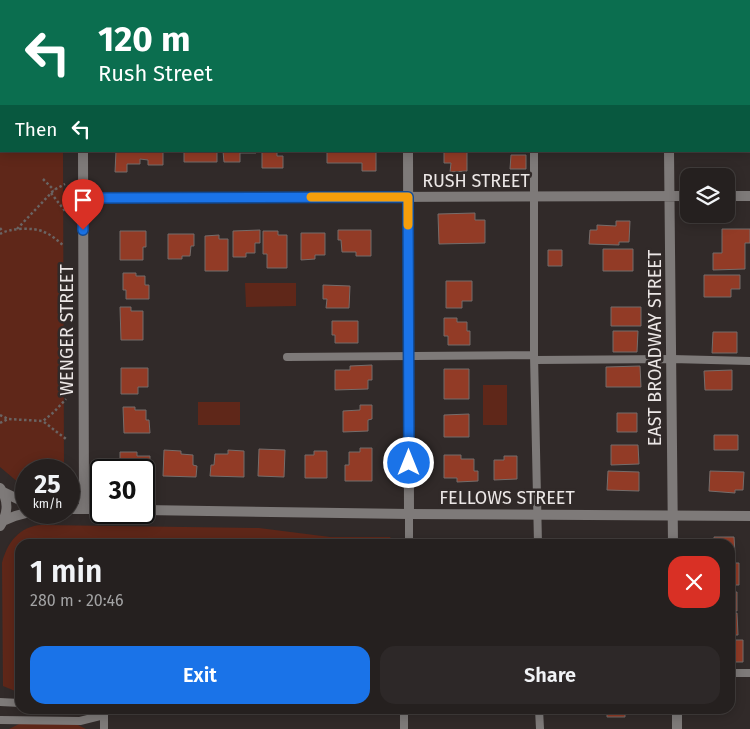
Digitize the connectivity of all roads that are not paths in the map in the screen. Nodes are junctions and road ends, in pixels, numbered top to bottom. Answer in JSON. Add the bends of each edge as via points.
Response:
{"nodes":[{"id":1,"x":83,"y":152,"type":"edge"},
{"id":2,"x":408,"y":152,"type":"edge"},
{"id":3,"x":534,"y":152,"type":"edge"},
{"id":4,"x":670,"y":152,"type":"edge"},
{"id":5,"x":535,"y":196,"type":"junction"},
{"id":6,"x":670,"y":196,"type":"junction"},
{"id":7,"x":680,"y":196,"type":"edge"},
{"id":8,"x":735,"y":196,"type":"edge"},
{"id":9,"x":750,"y":196,"type":"edge"},
{"id":10,"x":408,"y":197,"type":"junction"},
{"id":11,"x":83,"y":198,"type":"junction"},
{"id":12,"x":408,"y":355,"type":"junction"},
{"id":13,"x":287,"y":356,"type":"dead end"},
{"id":14,"x":535,"y":357,"type":"junction"},
{"id":15,"x":672,"y":359,"type":"junction"},
{"id":16,"x":750,"y":361,"type":"edge"},
{"id":17,"x":1,"y":490,"type":"edge"},
{"id":18,"x":15,"y":497,"type":"edge"},
{"id":19,"x":80,"y":508,"type":"edge"},
{"id":20,"x":84,"y":508,"type":"junction"},
{"id":21,"x":90,"y":508,"type":"edge"},
{"id":22,"x":155,"y":510,"type":"edge"},
{"id":23,"x":409,"y":514,"type":"junction"},
{"id":24,"x":538,"y":515,"type":"junction"},
{"id":25,"x":15,"y":516,"type":"edge"},
{"id":26,"x":673,"y":516,"type":"junction"},
{"id":27,"x":750,"y":516,"type":"edge"},
{"id":28,"x":2,"y":524,"type":"edge"},
{"id":29,"x":408,"y":539,"type":"edge"},
{"id":30,"x":538,"y":539,"type":"edge"},
{"id":31,"x":673,"y":539,"type":"edge"},
{"id":32,"x":735,"y":673,"type":"edge"},
{"id":33,"x":750,"y":673,"type":"edge"},
{"id":34,"x":0,"y":702,"type":"edge"},
{"id":35,"x":15,"y":703,"type":"edge"},
{"id":36,"x":404,"y":714,"type":"edge"},
{"id":37,"x":539,"y":714,"type":"edge"},
{"id":38,"x":677,"y":714,"type":"edge"},
{"id":39,"x":104,"y":715,"type":"joint"},
{"id":40,"x":0,"y":720,"type":"edge"},
{"id":41,"x":104,"y":729,"type":"edge"},
{"id":42,"x":404,"y":729,"type":"edge"},
{"id":43,"x":540,"y":729,"type":"edge"},
{"id":44,"x":677,"y":729,"type":"edge"}],
"edges":[{"from":1,"to":11,"type":"street","name":"WENGER STREET"},
{"from":2,"to":10,"type":"street"},
{"from":3,"to":5,"type":"lane"},
{"from":4,"to":6,"type":"street","name":"EAST BROADWAY STREET"},
{"from":5,"to":6,"type":"street","name":"RUSH STREET"},
{"from":5,"to":10,"type":"street","name":"RUSH STREET"},
{"from":5,"to":14,"type":"lane"},
{"from":6,"to":7,"type":"street","name":"RUSH STREET"},
{"from":6,"to":15,"type":"street","name":"EAST BROADWAY STREET"},
{"from":8,"to":9,"type":"street"},
{"from":10,"to":11,"type":"street","name":"RUSH STREET"},
{"from":10,"to":12,"type":"street"},
{"from":11,"to":20,"type":"street","name":"WENGER STREET"},
{"from":12,"to":13,"type":"lane"},
{"from":12,"to":14,"type":"lane"},
{"from":12,"to":23,"type":"street"},
{"from":14,"to":15,"type":"lane"},
{"from":14,"to":24,"type":"lane"},
{"from":15,"to":16,"type":"lane"},
{"from":15,"to":26,"type":"street","name":"EAST BROADWAY STREET"},
{"from":17,"to":18,"type":"street"},
{"from":17,"to":28,"type":"street","via":[[7,510]]},
{"from":19,"to":20,"type":"street"},
{"from":20,"to":21,"type":"street"},
{"from":22,"to":23,"type":"street","name":"FELLOWS STREET"},
{"from":23,"to":24,"type":"street","name":"FELLOWS STREET"},
{"from":23,"to":29,"type":"lane"},
{"from":24,"to":26,"type":"street","name":"FELLOWS STREET"},
{"from":24,"to":30,"type":"lane"},
{"from":25,"to":28,"type":"street"},
{"from":26,"to":27,"type":"street","name":"FELLOWS STREET"},
{"from":26,"to":31,"type":"street","name":"EAST BROADWAY STREET"},
{"from":32,"to":33,"type":"lane"},
{"from":34,"to":35,"type":"lane"},
{"from":36,"to":42,"type":"lane"},
{"from":37,"to":43,"type":"lane"},
{"from":38,"to":44,"type":"street"},
{"from":39,"to":40,"type":"lane","via":[[80,721]]},
{"from":39,"to":41,"type":"lane"}]}
